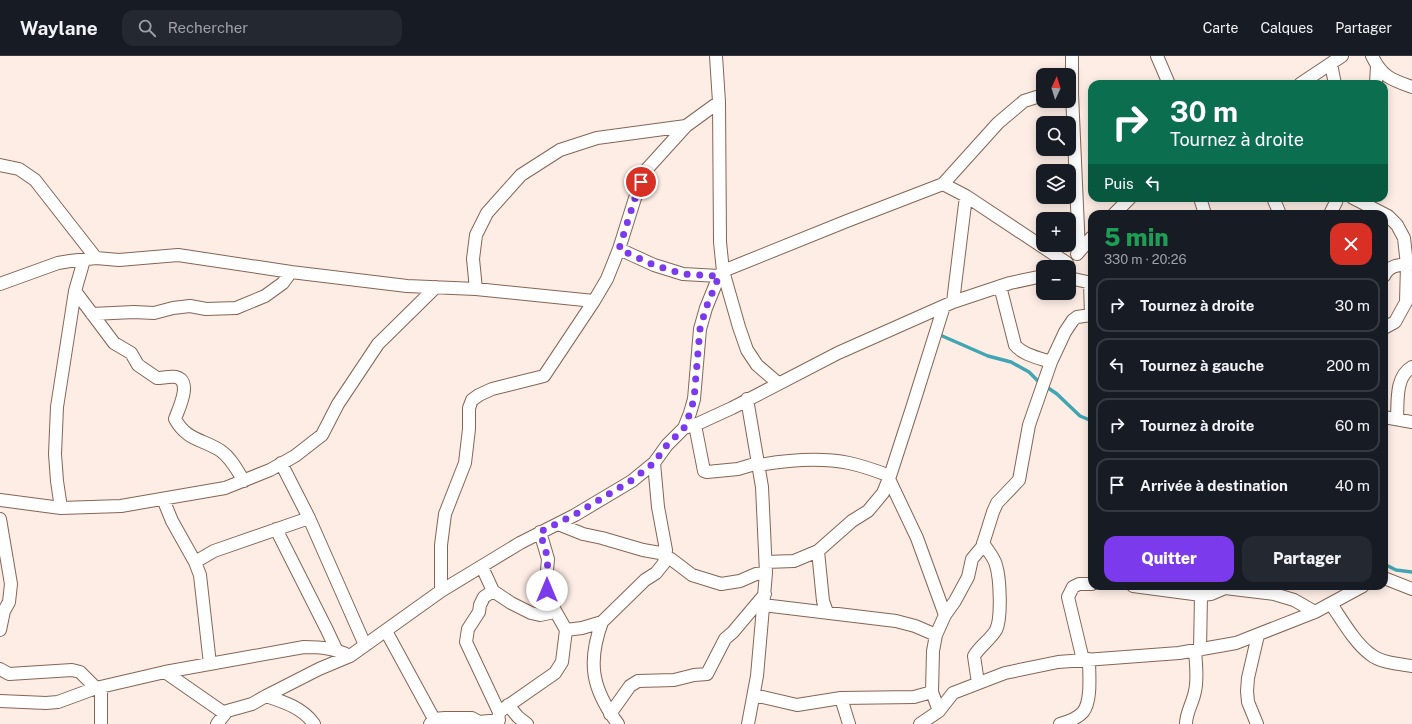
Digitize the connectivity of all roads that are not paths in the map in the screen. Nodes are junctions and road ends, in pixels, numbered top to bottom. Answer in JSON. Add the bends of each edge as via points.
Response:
{"nodes":[{"id":1,"x":716,"y":56,"type":"edge"},
{"id":2,"x":1072,"y":56,"type":"edge"},
{"id":3,"x":1157,"y":56,"type":"edge"},
{"id":4,"x":1342,"y":56,"type":"edge"},
{"id":5,"x":1374,"y":61,"type":"edge"},
{"id":6,"x":1331,"y":64,"type":"junction"},
{"id":7,"x":1072,"y":68,"type":"edge"},
{"id":8,"x":1167,"y":80,"type":"edge"},
{"id":9,"x":1306,"y":80,"type":"edge"},
{"id":10,"x":1334,"y":80,"type":"edge"},
{"id":11,"x":1376,"y":80,"type":"edge"},
{"id":12,"x":1412,"y":87,"type":"edge"},
{"id":13,"x":1036,"y":98,"type":"edge"},
{"id":14,"x":719,"y":102,"type":"junction"},
{"id":15,"x":1072,"y":108,"type":"edge"},
{"id":16,"x":686,"y":126,"type":"junction"},
{"id":17,"x":0,"y":165,"type":"edge"},
{"id":18,"x":943,"y":184,"type":"junction"},
{"id":19,"x":966,"y":196,"type":"junction"},
{"id":20,"x":1126,"y":202,"type":"edge"},
{"id":21,"x":1362,"y":202,"type":"edge"},
{"id":22,"x":1118,"y":210,"type":"edge"},
{"id":23,"x":1377,"y":210,"type":"edge"},
{"id":24,"x":1388,"y":216,"type":"edge"},
{"id":25,"x":1399,"y":228,"type":"junction"},
{"id":26,"x":1412,"y":228,"type":"edge"},
{"id":27,"x":1088,"y":242,"type":"edge"},
{"id":28,"x":619,"y":249,"type":"junction"},
{"id":29,"x":1079,"y":252,"type":"junction"},
{"id":30,"x":96,"y":258,"type":"junction"},
{"id":31,"x":84,"y":260,"type":"junction"},
{"id":32,"x":1058,"y":260,"type":"edge"},
{"id":33,"x":1070,"y":260,"type":"edge"},
{"id":34,"x":1409,"y":264,"type":"edge"},
{"id":35,"x":1388,"y":269,"type":"edge"},
{"id":36,"x":291,"y":272,"type":"junction"},
{"id":37,"x":721,"y":274,"type":"junction"},
{"id":38,"x":1036,"y":278,"type":"edge"},
{"id":39,"x":1076,"y":280,"type":"edge"},
{"id":40,"x":1088,"y":282,"type":"edge"},
{"id":41,"x":0,"y":284,"type":"edge"},
{"id":42,"x":1000,"y":286,"type":"junction"},
{"id":43,"x":436,"y":287,"type":"junction"},
{"id":44,"x":476,"y":289,"type":"junction"},
{"id":45,"x":75,"y":292,"type":"junction"},
{"id":46,"x":594,"y":301,"type":"junction"},
{"id":47,"x":948,"y":304,"type":"junction"},
{"id":48,"x":92,"y":314,"type":"junction"},
{"id":49,"x":1088,"y":314,"type":"edge"},
{"id":50,"x":1388,"y":326,"type":"edge"},
{"id":51,"x":1051,"y":362,"type":"junction"},
{"id":52,"x":1412,"y":367,"type":"edge"},
{"id":53,"x":778,"y":383,"type":"junction"},
{"id":54,"x":747,"y":399,"type":"junction"},
{"id":55,"x":1388,"y":417,"type":"edge"},
{"id":56,"x":1397,"y":418,"type":"junction"},
{"id":57,"x":1412,"y":422,"type":"edge"},
{"id":58,"x":690,"y":427,"type":"junction"},
{"id":59,"x":281,"y":463,"type":"junction"},
{"id":60,"x":654,"y":463,"type":"junction"},
{"id":61,"x":759,"y":464,"type":"junction"},
{"id":62,"x":890,"y":477,"type":"junction"},
{"id":63,"x":244,"y":481,"type":"junction"},
{"id":64,"x":163,"y":499,"type":"junction"},
{"id":65,"x":0,"y":500,"type":"edge"},
{"id":66,"x":61,"y":508,"type":"junction"},
{"id":67,"x":309,"y":518,"type":"junction"},
{"id":68,"x":0,"y":519,"type":"edge"},
{"id":69,"x":558,"y":524,"type":"junction"},
{"id":70,"x":276,"y":529,"type":"junction"},
{"id":71,"x":540,"y":532,"type":"junction"},
{"id":72,"x":983,"y":543,"type":"junction"},
{"id":73,"x":818,"y":551,"type":"junction"},
{"id":74,"x":666,"y":556,"type":"junction"},
{"id":75,"x":195,"y":562,"type":"junction"},
{"id":76,"x":482,"y":567,"type":"junction"},
{"id":77,"x":766,"y":568,"type":"junction"},
{"id":78,"x":1388,"y":580,"type":"edge"},
{"id":79,"x":1088,"y":584,"type":"edge"},
{"id":80,"x":1412,"y":589,"type":"edge"},
{"id":81,"x":1164,"y":590,"type":"edge"},
{"id":82,"x":1220,"y":590,"type":"edge"},
{"id":83,"x":1245,"y":590,"type":"edge"},
{"id":84,"x":1356,"y":590,"type":"edge"},
{"id":85,"x":441,"y":591,"type":"junction"},
{"id":86,"x":493,"y":591,"type":"junction"},
{"id":87,"x":1201,"y":595,"type":"junction"},
{"id":88,"x":764,"y":600,"type":"junction"},
{"id":89,"x":1331,"y":604,"type":"junction"},
{"id":90,"x":555,"y":612,"type":"junction"},
{"id":91,"x":827,"y":612,"type":"junction"},
{"id":92,"x":1315,"y":612,"type":"junction"},
{"id":93,"x":945,"y":615,"type":"junction"},
{"id":94,"x":602,"y":622,"type":"junction"},
{"id":95,"x":0,"y":630,"type":"edge"},
{"id":96,"x":566,"y":630,"type":"junction"},
{"id":97,"x":386,"y":631,"type":"junction"},
{"id":98,"x":1258,"y":634,"type":"junction"},
{"id":99,"x":936,"y":635,"type":"junction"},
{"id":100,"x":365,"y":645,"type":"junction"},
{"id":101,"x":336,"y":649,"type":"junction"},
{"id":102,"x":1198,"y":650,"type":"junction"},
{"id":103,"x":350,"y":656,"type":"junction"},
{"id":104,"x":1086,"y":660,"type":"junction"},
{"id":105,"x":210,"y":664,"type":"junction"},
{"id":106,"x":1412,"y":666,"type":"edge"},
{"id":107,"x":0,"y":669,"type":"edge"},
{"id":108,"x":165,"y":672,"type":"junction"},
{"id":109,"x":978,"y":683,"type":"junction"},
{"id":110,"x":98,"y":688,"type":"junction"},
{"id":111,"x":932,"y":692,"type":"junction"},
{"id":112,"x":754,"y":695,"type":"junction"},
{"id":113,"x":266,"y":696,"type":"junction"},
{"id":114,"x":841,"y":698,"type":"junction"},
{"id":115,"x":0,"y":701,"type":"edge"},
{"id":116,"x":939,"y":711,"type":"junction"},
{"id":117,"x":224,"y":713,"type":"junction"},
{"id":118,"x":610,"y":714,"type":"junction"},
{"id":119,"x":501,"y":715,"type":"edge"},
{"id":120,"x":432,"y":722,"type":"edge"},
{"id":121,"x":100,"y":724,"type":"edge"},
{"id":122,"x":217,"y":724,"type":"edge"},
{"id":123,"x":314,"y":724,"type":"edge"},
{"id":124,"x":527,"y":724,"type":"edge"},
{"id":125,"x":618,"y":724,"type":"edge"},
{"id":126,"x":748,"y":724,"type":"edge"},
{"id":127,"x":849,"y":724,"type":"edge"},
{"id":128,"x":920,"y":724,"type":"edge"},
{"id":129,"x":1060,"y":724,"type":"edge"},
{"id":130,"x":1186,"y":724,"type":"edge"},
{"id":131,"x":1257,"y":724,"type":"edge"}],
"edges":[{"from":1,"to":14,"type":"street"},
{"from":2,"to":7,"type":"street"},
{"from":3,"to":8,"type":"street"},
{"from":4,"to":6,"type":"street"},
{"from":5,"to":11,"type":"street"},
{"from":5,"to":12,"type":"street","via":[[1379,70],[1390,78]]},
{"from":6,"to":9,"type":"street"},
{"from":6,"to":10,"type":"street"},
{"from":13,"to":18,"type":"street","via":[[1024,102],[998,122]]},
{"from":14,"to":16,"type":"street"},
{"from":14,"to":37,"type":"street"},
{"from":15,"to":29,"type":"street"},
{"from":16,"to":28,"type":"street","via":[[647,169]]},
{"from":16,"to":44,"type":"street","via":[[597,138],[560,150],[521,175],[488,213],[476,235],[473,259]]},
{"from":17,"to":30,"type":"street","via":[[19,169],[35,180]]},
{"from":18,"to":19,"type":"street"},
{"from":18,"to":37,"type":"street"},
{"from":19,"to":32,"type":"street"},
{"from":19,"to":47,"type":"street"},
{"from":20,"to":22,"type":"street"},
{"from":21,"to":23,"type":"street"},
{"from":24,"to":25,"type":"street"},
{"from":25,"to":26,"type":"street"},
{"from":25,"to":34,"type":"street"},
{"from":27,"to":29,"type":"street"},
{"from":28,"to":37,"type":"street","via":[[654,265],[683,274]]},
{"from":28,"to":46,"type":"street","via":[[607,279]]},
{"from":29,"to":33,"type":"street"},
{"from":30,"to":31,"type":"street"},
{"from":30,"to":36,"type":"street","via":[[119,260],[178,255]]},
{"from":31,"to":41,"type":"street","via":[[58,263]]},
{"from":31,"to":45,"type":"street"},
{"from":34,"to":35,"type":"street"},
{"from":34,"to":50,"type":"street","via":[[1405,306],[1395,322]]},
{"from":36,"to":43,"type":"street"},
{"from":36,"to":48,"type":"street","via":[[283,283],[265,296],[236,308],[206,309],[190,306],[154,313]]},
{"from":37,"to":53,"type":"street","via":[[746,350],[757,365]]},
{"from":37,"to":58,"type":"street","via":[[700,329]]},
{"from":38,"to":42,"type":"street"},
{"from":39,"to":40,"type":"street"},
{"from":42,"to":47,"type":"street"},
{"from":42,"to":51,"type":"street","via":[[1015,345],[1025,353]]},
{"from":43,"to":44,"type":"street"},
{"from":43,"to":59,"type":"street","via":[[378,344],[338,404],[322,436]]},
{"from":44,"to":46,"type":"street"},
{"from":45,"to":48,"type":"street"},
{"from":45,"to":66,"type":"street","via":[[57,407],[55,454]]},
{"from":46,"to":85,"type":"street","via":[[544,376],[492,389],[472,400],[469,408],[465,463],[445,514],[441,545]]},
{"from":47,"to":53,"type":"street"},
{"from":47,"to":62,"type":"street"},
{"from":48,"to":63,"type":"street","via":[[114,343],[131,353],[138,365],[146,371],[157,378],[181,379],[184,394],[175,420],[180,429],[228,457]]},
{"from":49,"to":51,"type":"street","via":[[1073,320]]},
{"from":51,"to":72,"type":"street","via":[[1029,425],[1019,480],[997,503]]},
{"from":52,"to":56,"type":"street","via":[[1405,371],[1400,381]]},
{"from":53,"to":54,"type":"street"},
{"from":54,"to":58,"type":"street"},
{"from":54,"to":61,"type":"street"},
{"from":55,"to":56,"type":"street"},
{"from":56,"to":57,"type":"street"},
{"from":58,"to":60,"type":"street","via":[[666,446]]},
{"from":58,"to":61,"type":"street","via":[[704,471],[738,469]]},
{"from":59,"to":63,"type":"street"},
{"from":59,"to":67,"type":"street"},
{"from":60,"to":69,"type":"street","via":[[632,480]]},
{"from":60,"to":74,"type":"street"},
{"from":61,"to":62,"type":"street","via":[[811,459],[848,463]]},
{"from":61,"to":77,"type":"street"},
{"from":62,"to":73,"type":"street","via":[[883,493],[868,511],[852,521]]},
{"from":62,"to":93,"type":"street"},
{"from":63,"to":64,"type":"street","via":[[225,488]]},
{"from":64,"to":66,"type":"street","via":[[121,506]]},
{"from":64,"to":75,"type":"street"},
{"from":65,"to":66,"type":"street"},
{"from":67,"to":70,"type":"street"},
{"from":67,"to":100,"type":"street"},
{"from":68,"to":95,"type":"street","via":[[11,584],[9,602],[4,611]]},
{"from":69,"to":71,"type":"street"},
{"from":69,"to":74,"type":"street","via":[[582,534]]},
{"from":70,"to":75,"type":"street","via":[[214,551]]},
{"from":70,"to":101,"type":"street"},
{"from":71,"to":76,"type":"street"},
{"from":71,"to":90,"type":"street","via":[[548,559],[548,598]]},
{"from":72,"to":93,"type":"street","via":[[972,559],[968,577]]},
{"from":72,"to":109,"type":"street","via":[[996,564],[1000,613],[997,628],[974,656]]},
{"from":73,"to":77,"type":"street","via":[[794,561]]},
{"from":73,"to":91,"type":"street","via":[[823,601]]},
{"from":74,"to":77,"type":"street","via":[[692,575],[721,584],[740,581]]},
{"from":74,"to":94,"type":"street","via":[[664,564],[656,573],[645,580]]},
{"from":75,"to":105,"type":"street","via":[[200,575]]},
{"from":76,"to":85,"type":"street"},
{"from":76,"to":86,"type":"street"},
{"from":77,"to":88,"type":"street"},
{"from":78,"to":80,"type":"street"},
{"from":79,"to":104,"type":"street","via":[[1073,587],[1068,597]]},
{"from":81,"to":87,"type":"street"},
{"from":82,"to":87,"type":"street"},
{"from":83,"to":92,"type":"street","via":[[1284,596]]},
{"from":84,"to":89,"type":"street"},
{"from":85,"to":97,"type":"street"},
{"from":86,"to":90,"type":"street","via":[[522,610],[540,615]]},
{"from":86,"to":119,"type":"street","via":[[484,597],[479,612],[468,629],[466,642]]},
{"from":87,"to":102,"type":"street"},
{"from":88,"to":91,"type":"street"},
{"from":88,"to":112,"type":"street"},
{"from":88,"to":118,"type":"street","via":[[725,639],[707,674],[674,680],[638,681],[630,686]]},
{"from":89,"to":92,"type":"street"},
{"from":89,"to":106,"type":"street","via":[[1370,655]]},
{"from":90,"to":96,"type":"street"},
{"from":91,"to":99,"type":"street","via":[[896,621]]},
{"from":92,"to":98,"type":"street"},
{"from":93,"to":99,"type":"street"},
{"from":94,"to":96,"type":"street"},
{"from":94,"to":118,"type":"street","via":[[594,647],[593,671],[598,693]]},
{"from":96,"to":119,"type":"street","via":[[562,662],[555,673]]},
{"from":97,"to":100,"type":"street"},
{"from":97,"to":120,"type":"street"},
{"from":98,"to":102,"type":"street","via":[[1236,643]]},
{"from":98,"to":131,"type":"street","via":[[1247,691],[1248,702]]},
{"from":99,"to":111,"type":"street"},
{"from":100,"to":103,"type":"street"},
{"from":101,"to":103,"type":"street"},
{"from":101,"to":105,"type":"street","via":[[304,647]]},
{"from":102,"to":104,"type":"street"},
{"from":102,"to":130,"type":"street","via":[[1196,685]]},
{"from":103,"to":113,"type":"street"},
{"from":104,"to":109,"type":"street","via":[[1058,662],[1012,672]]},
{"from":104,"to":129,"type":"street","via":[[1089,696],[1083,712]]},
{"from":105,"to":108,"type":"street"},
{"from":107,"to":110,"type":"street","via":[[9,674],[72,670],[80,672]]},
{"from":108,"to":110,"type":"street"},
{"from":108,"to":117,"type":"street"},
{"from":109,"to":116,"type":"street","via":[[953,693]]},
{"from":110,"to":115,"type":"street","via":[[58,702]]},
{"from":110,"to":121,"type":"street"},
{"from":111,"to":114,"type":"street","via":[[914,697]]},
{"from":111,"to":116,"type":"street"},
{"from":112,"to":114,"type":"street","via":[[797,705]]},
{"from":112,"to":126,"type":"street"},
{"from":113,"to":117,"type":"street","via":[[252,704]]},
{"from":113,"to":123,"type":"street","via":[[295,706],[310,717]]},
{"from":114,"to":127,"type":"street"},
{"from":116,"to":128,"type":"street"},
{"from":117,"to":122,"type":"street"},
{"from":118,"to":125,"type":"street"},
{"from":119,"to":120,"type":"street","via":[[479,722],[472,718],[445,718]]},
{"from":119,"to":124,"type":"street","via":[[518,717]]}]}
